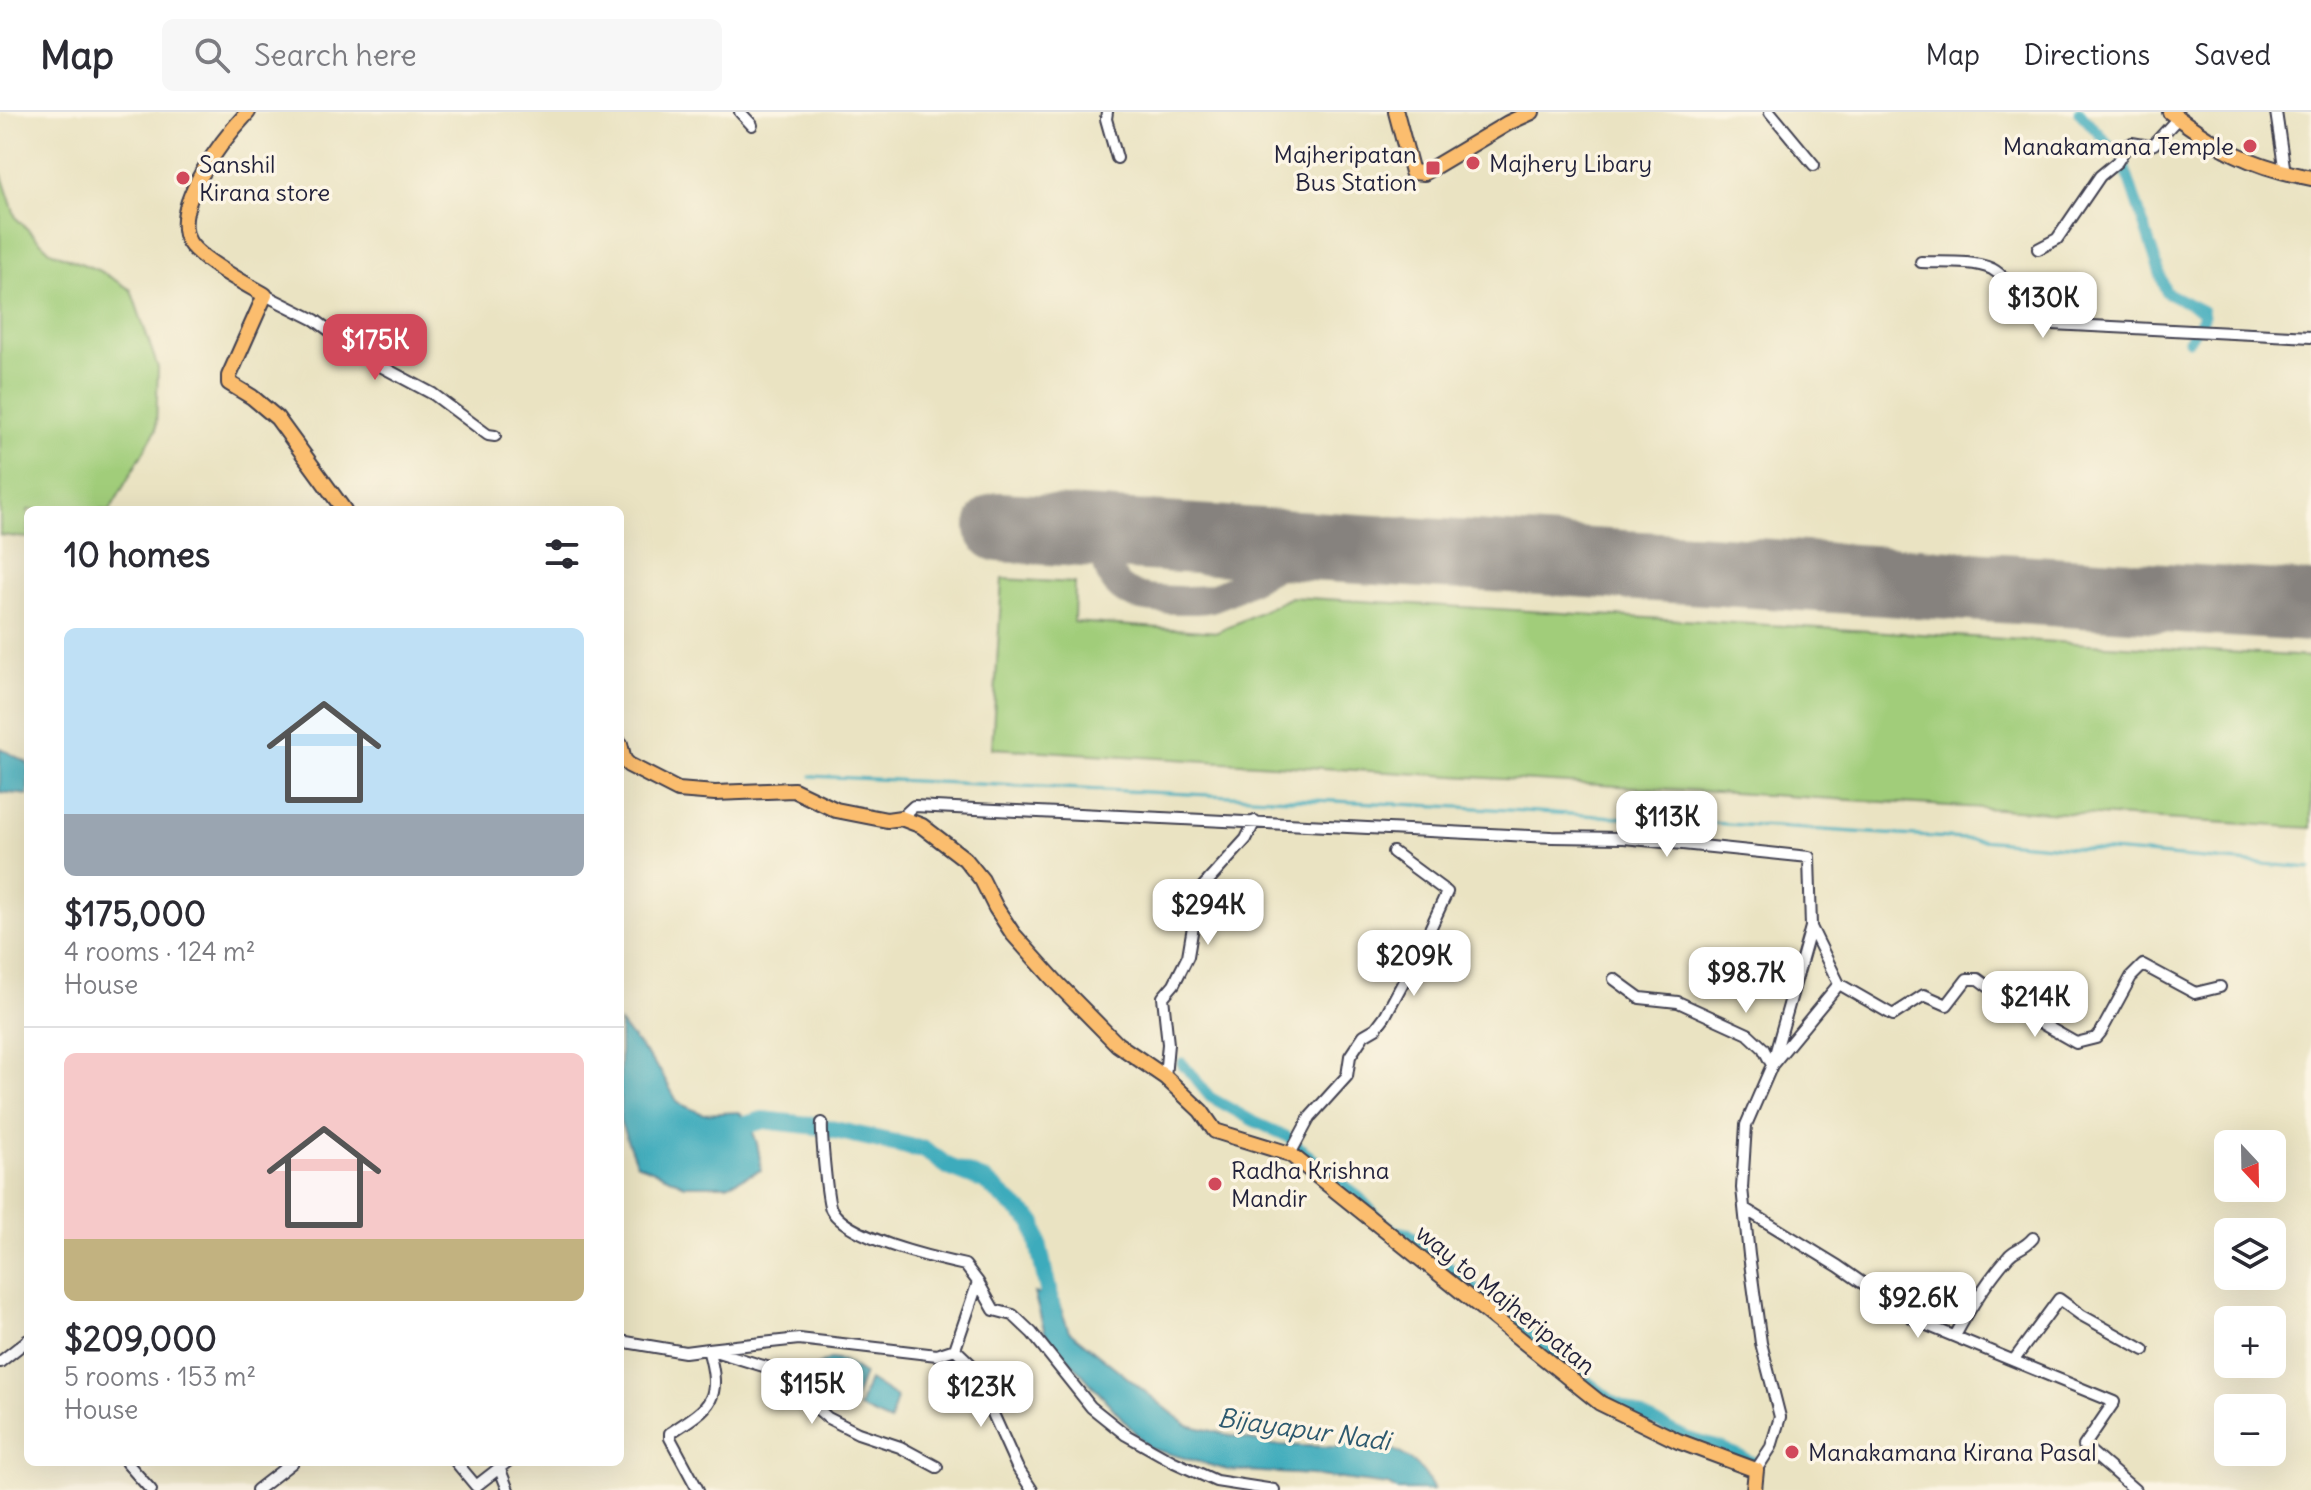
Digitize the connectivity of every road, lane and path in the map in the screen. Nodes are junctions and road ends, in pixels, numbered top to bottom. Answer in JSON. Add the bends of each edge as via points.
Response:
{"nodes":[{"id":1,"x":248,"y":112,"type":"edge"},
{"id":2,"x":740,"y":112,"type":"edge"},
{"id":3,"x":1107,"y":112,"type":"edge"},
{"id":4,"x":1396,"y":112,"type":"edge"},
{"id":5,"x":1532,"y":112,"type":"edge"},
{"id":6,"x":1770,"y":112,"type":"edge"},
{"id":7,"x":2276,"y":112,"type":"edge"},
{"id":8,"x":2174,"y":115,"type":"edge"},
{"id":9,"x":752,"y":125,"type":"dead end"},
{"id":10,"x":1117,"y":158,"type":"dead end"},
{"id":11,"x":1814,"y":165,"type":"dead end"},
{"id":12,"x":2285,"y":173,"type":"junction"},
{"id":13,"x":2311,"y":178,"type":"edge"},
{"id":14,"x":2038,"y":249,"type":"dead end"},
{"id":15,"x":1921,"y":262,"type":"dead end"},
{"id":16,"x":265,"y":295,"type":"junction"},
{"id":17,"x":2311,"y":337,"type":"edge"},
{"id":18,"x":495,"y":436,"type":"dead end"},
{"id":19,"x":341,"y":506,"type":"edge"},
{"id":20,"x":624,"y":760,"type":"edge"},
{"id":21,"x":901,"y":818,"type":"junction"},
{"id":22,"x":1255,"y":821,"type":"junction"},
{"id":23,"x":1393,"y":852,"type":"dead end"},
{"id":24,"x":1811,"y":927,"type":"junction"},
{"id":25,"x":1614,"y":979,"type":"dead end"},
{"id":26,"x":1839,"y":984,"type":"junction"},
{"id":27,"x":2220,"y":987,"type":"dead end"},
{"id":28,"x":1772,"y":1065,"type":"junction"},
{"id":29,"x":1165,"y":1077,"type":"junction"},
{"id":30,"x":822,"y":1127,"type":"dead end"},
{"id":31,"x":1290,"y":1154,"type":"junction"},
{"id":32,"x":1745,"y":1209,"type":"junction"},
{"id":33,"x":2033,"y":1238,"type":"dead end"},
{"id":34,"x":978,"y":1282,"type":"junction"},
{"id":35,"x":1955,"y":1336,"type":"junction"},
{"id":36,"x":624,"y":1342,"type":"edge"},
{"id":37,"x":24,"y":1343,"type":"edge"},
{"id":38,"x":708,"y":1349,"type":"junction"},
{"id":39,"x":955,"y":1349,"type":"junction"},
{"id":40,"x":2144,"y":1350,"type":"dead end"},
{"id":41,"x":2014,"y":1360,"type":"junction"},
{"id":42,"x":0,"y":1362,"type":"edge"},
{"id":43,"x":130,"y":1466,"type":"edge"},
{"id":44,"x":288,"y":1466,"type":"edge"},
{"id":45,"x":459,"y":1466,"type":"edge"},
{"id":46,"x":502,"y":1466,"type":"edge"},
{"id":47,"x":503,"y":1466,"type":"edge"},
{"id":48,"x":937,"y":1467,"type":"dead end"},
{"id":49,"x":1756,"y":1470,"type":"junction"},
{"id":50,"x":474,"y":1488,"type":"edge"},
{"id":51,"x":151,"y":1490,"type":"edge"},
{"id":52,"x":257,"y":1490,"type":"edge"},
{"id":53,"x":508,"y":1490,"type":"edge"},
{"id":54,"x":698,"y":1490,"type":"edge"},
{"id":55,"x":1032,"y":1490,"type":"edge"},
{"id":56,"x":1274,"y":1490,"type":"edge"},
{"id":57,"x":1754,"y":1490,"type":"edge"},
{"id":58,"x":2135,"y":1490,"type":"edge"}],
"edges":[{"from":1,"to":16,"type":"main road","via":[[209,162],[188,205],[185,232],[193,247]]},
{"from":2,"to":9,"type":"street"},
{"from":3,"to":10,"type":"street"},
{"from":4,"to":5,"type":"main road","via":[[1412,172],[1424,173]]},
{"from":6,"to":11,"type":"street"},
{"from":7,"to":12,"type":"street"},
{"from":8,"to":12,"type":"main road","via":[[2224,151]]},
{"from":8,"to":14,"type":"street","via":[[2154,144],[2127,146],[2057,239]]},
{"from":12,"to":13,"type":"main road"},
{"from":15,"to":17,"type":"street","via":[[1992,270],[2029,314],[2052,324]]},
{"from":16,"to":18,"type":"street","via":[[315,320]]},
{"from":16,"to":19,"type":"main road","via":[[229,383],[277,418]]},
{"from":20,"to":21,"type":"main road","name":"way to Majheripatan","via":[[678,790],[794,790],[836,810]]},
{"from":21,"to":22,"type":"street","via":[[914,806]]},
{"from":21,"to":29,"type":"main road","name":"way to Majheripatan","via":[[922,826],[965,859],[1013,934],[1056,982],[1117,1044]]},
{"from":22,"to":24,"type":"street","via":[[1624,838],[1805,856],[1810,861]]},
{"from":22,"to":29,"type":"street","via":[[1246,839],[1199,891],[1188,956],[1163,997]]},
{"from":23,"to":31,"type":"street","via":[[1447,892],[1385,1016],[1364,1035],[1350,1056],[1347,1076],[1310,1117]]},
{"from":24,"to":26,"type":"street"},
{"from":24,"to":28,"type":"street"},
{"from":25,"to":28,"type":"street","via":[[1640,998],[1678,1002],[1748,1034]]},
{"from":26,"to":27,"type":"street","via":[[1893,1015],[1924,995],[1947,1005],[1967,979],[1978,979],[2076,1043],[2096,1038],[2143,965],[2195,993]]},
{"from":26,"to":28,"type":"street"},
{"from":28,"to":32,"type":"street","via":[[1746,1125]]},
{"from":29,"to":31,"type":"main road","name":"way to Majheripatan","via":[[1215,1131]]},
{"from":30,"to":34,"type":"street","via":[[830,1207],[843,1224],[914,1254],[965,1265]]},
{"from":31,"to":49,"type":"main road","name":"way to Majheripatan","via":[[1600,1403],[1678,1441]]},
{"from":32,"to":35,"type":"street","via":[[1917,1321]]},
{"from":32,"to":49,"type":"street","via":[[1761,1343],[1780,1417],[1771,1447]]},
{"from":33,"to":35,"type":"street","via":[[2011,1253]]},
{"from":34,"to":39,"type":"street"},
{"from":34,"to":56,"type":"street","via":[[994,1310],[1013,1315],[1091,1407],[1126,1435],[1216,1481]]},
{"from":35,"to":41,"type":"street"},
{"from":36,"to":38,"type":"street","via":[[685,1352]]},
{"from":37,"to":42,"type":"street"},
{"from":38,"to":39,"type":"street","via":[[799,1339],[937,1355]]},
{"from":38,"to":48,"type":"street","via":[[786,1373],[828,1418]]},
{"from":38,"to":54,"type":"street","via":[[713,1395],[704,1412],[670,1433]]},
{"from":39,"to":55,"type":"street","via":[[977,1370],[1017,1467]]},
{"from":40,"to":41,"type":"street","via":[[2059,1299]]},
{"from":41,"to":58,"type":"street","via":[[2114,1402],[2084,1446]]},
{"from":43,"to":51,"type":"street"},
{"from":44,"to":52,"type":"street"},
{"from":45,"to":50,"type":"street"},
{"from":46,"to":50,"type":"street"},
{"from":47,"to":53,"type":"street"},
{"from":49,"to":57,"type":"main road"}]}
